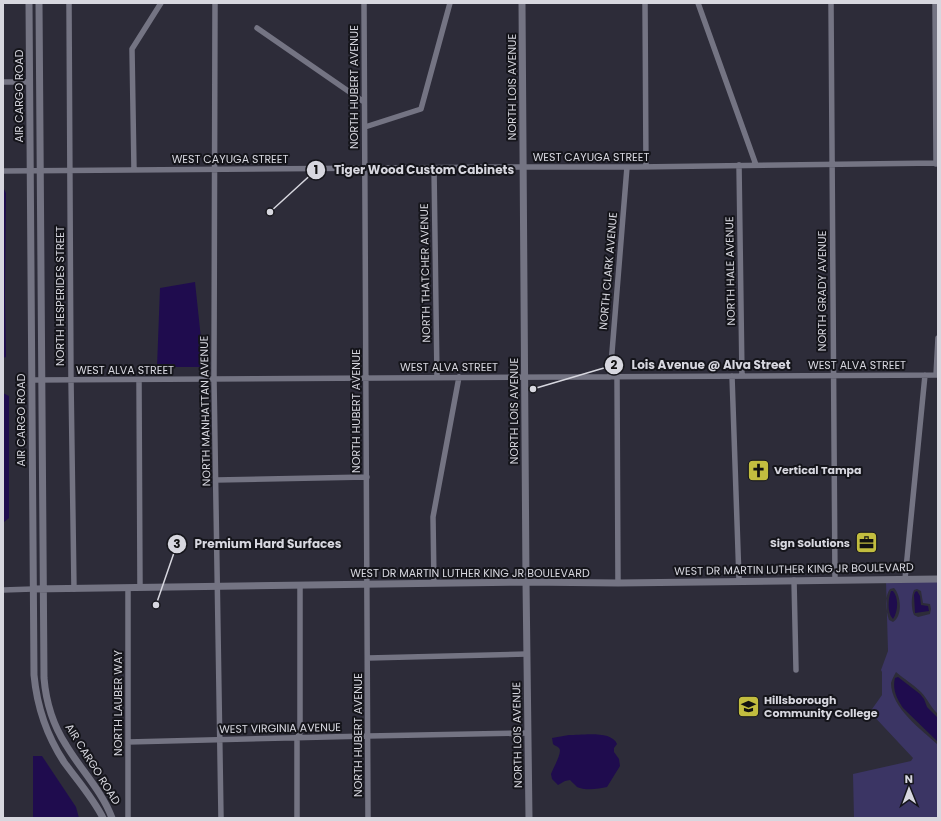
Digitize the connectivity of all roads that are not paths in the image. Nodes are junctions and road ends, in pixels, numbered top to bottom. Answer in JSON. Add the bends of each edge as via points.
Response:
{"nodes":[{"id":1,"x":29,"y":3,"type":"edge"},
{"id":2,"x":40,"y":3,"type":"edge"},
{"id":3,"x":69,"y":3,"type":"edge"},
{"id":4,"x":161,"y":3,"type":"edge"},
{"id":5,"x":215,"y":3,"type":"edge"},
{"id":6,"x":364,"y":3,"type":"edge"},
{"id":7,"x":450,"y":3,"type":"edge"},
{"id":8,"x":522,"y":3,"type":"edge"},
{"id":9,"x":645,"y":3,"type":"edge"},
{"id":10,"x":698,"y":3,"type":"edge"},
{"id":11,"x":832,"y":3,"type":"edge"},
{"id":12,"x":935,"y":3,"type":"edge"},
{"id":13,"x":257,"y":28,"type":"dead end"},
{"id":14,"x":3,"y":82,"type":"edge"},
{"id":15,"x":29,"y":82,"type":"junction"},
{"id":16,"x":364,"y":102,"type":"junction"},
{"id":17,"x":365,"y":127,"type":"junction"},
{"id":18,"x":937,"y":163,"type":"edge"},
{"id":19,"x":832,"y":164,"type":"junction"},
{"id":20,"x":739,"y":165,"type":"junction"},
{"id":21,"x":756,"y":165,"type":"junction"},
{"id":22,"x":523,"y":167,"type":"junction"},
{"id":23,"x":627,"y":167,"type":"junction"},
{"id":24,"x":646,"y":167,"type":"junction"},
{"id":25,"x":365,"y":168,"type":"junction"},
{"id":26,"x":434,"y":168,"type":"junction"},
{"id":27,"x":214,"y":169,"type":"junction"},
{"id":28,"x":41,"y":170,"type":"junction"},
{"id":29,"x":70,"y":170,"type":"junction"},
{"id":30,"x":134,"y":170,"type":"junction"},
{"id":31,"x":3,"y":171,"type":"edge"},
{"id":32,"x":30,"y":171,"type":"junction"},
{"id":33,"x":938,"y":338,"type":"edge"},
{"id":34,"x":833,"y":375,"type":"junction"},
{"id":35,"x":925,"y":375,"type":"junction"},
{"id":36,"x":937,"y":375,"type":"edge"},
{"id":37,"x":617,"y":376,"type":"junction"},
{"id":38,"x":732,"y":376,"type":"junction"},
{"id":39,"x":742,"y":376,"type":"junction"},
{"id":40,"x":437,"y":377,"type":"junction"},
{"id":41,"x":459,"y":377,"type":"junction"},
{"id":42,"x":524,"y":377,"type":"junction"},
{"id":43,"x":610,"y":377,"type":"junction"},
{"id":44,"x":366,"y":378,"type":"junction"},
{"id":45,"x":214,"y":379,"type":"junction"},
{"id":46,"x":32,"y":380,"type":"junction"},
{"id":47,"x":41,"y":380,"type":"junction"},
{"id":48,"x":71,"y":380,"type":"junction"},
{"id":49,"x":139,"y":380,"type":"junction"},
{"id":50,"x":367,"y":477,"type":"junction"},
{"id":51,"x":216,"y":480,"type":"junction"},
{"id":52,"x":938,"y":578,"type":"edge"},
{"id":53,"x":905,"y":579,"type":"junction"},
{"id":54,"x":739,"y":580,"type":"junction"},
{"id":55,"x":794,"y":580,"type":"junction"},
{"id":56,"x":835,"y":580,"type":"junction"},
{"id":57,"x":526,"y":582,"type":"junction"},
{"id":58,"x":434,"y":583,"type":"junction"},
{"id":59,"x":618,"y":583,"type":"junction"},
{"id":60,"x":368,"y":584,"type":"junction"},
{"id":61,"x":300,"y":586,"type":"junction"},
{"id":62,"x":140,"y":587,"type":"junction"},
{"id":63,"x":218,"y":587,"type":"junction"},
{"id":64,"x":128,"y":588,"type":"junction"},
{"id":65,"x":33,"y":589,"type":"junction"},
{"id":66,"x":43,"y":589,"type":"junction"},
{"id":67,"x":74,"y":589,"type":"junction"},
{"id":68,"x":3,"y":590,"type":"edge"},
{"id":69,"x":527,"y":654,"type":"junction"},
{"id":70,"x":368,"y":658,"type":"junction"},
{"id":71,"x":796,"y":670,"type":"dead end"},
{"id":72,"x":528,"y":733,"type":"junction"},
{"id":73,"x":368,"y":736,"type":"junction"},
{"id":74,"x":297,"y":738,"type":"junction"},
{"id":75,"x":220,"y":740,"type":"junction"},
{"id":76,"x":128,"y":742,"type":"junction"},
{"id":77,"x":103,"y":818,"type":"edge"},
{"id":78,"x":112,"y":818,"type":"edge"},
{"id":79,"x":128,"y":818,"type":"edge"},
{"id":80,"x":221,"y":818,"type":"edge"},
{"id":81,"x":298,"y":818,"type":"edge"},
{"id":82,"x":368,"y":818,"type":"edge"},
{"id":83,"x":529,"y":818,"type":"edge"}],
"edges":[{"from":1,"to":15,"type":"street","name":"AIR CARGO ROAD"},
{"from":2,"to":28,"type":"street","name":"AIR CARGO ROAD"},
{"from":3,"to":29,"type":"street","name":"NORTH HESPERIDES STREET"},
{"from":4,"to":30,"type":"street","via":[[132,49]]},
{"from":5,"to":27,"type":"street","name":"NORTH MANHATTAN AVENUE"},
{"from":6,"to":16,"type":"street","name":"NORTH HUBERT AVENUE"},
{"from":7,"to":17,"type":"street","via":[[421,109]]},
{"from":8,"to":22,"type":"street","name":"NORTH LOIS AVENUE"},
{"from":9,"to":24,"type":"street"},
{"from":10,"to":21,"type":"street"},
{"from":11,"to":19,"type":"street","name":"NORTH GRADY AVENUE"},
{"from":12,"to":18,"type":"street"},
{"from":13,"to":16,"type":"street"},
{"from":14,"to":15,"type":"street"},
{"from":15,"to":32,"type":"street","name":"AIR CARGO ROAD"},
{"from":16,"to":17,"type":"street","name":"NORTH HUBERT AVENUE"},
{"from":17,"to":25,"type":"street","name":"NORTH HUBERT AVENUE"},
{"from":18,"to":19,"type":"street","name":"WEST CAYUGA STREET"},
{"from":19,"to":21,"type":"street","name":"WEST CAYUGA STREET"},
{"from":19,"to":34,"type":"street","name":"NORTH GRADY AVENUE"},
{"from":20,"to":21,"type":"street","name":"WEST CAYUGA STREET"},
{"from":20,"to":24,"type":"street","name":"WEST CAYUGA STREET"},
{"from":20,"to":39,"type":"street","name":"NORTH HALE AVENUE"},
{"from":22,"to":23,"type":"street","name":"WEST CAYUGA STREET"},
{"from":22,"to":26,"type":"street","name":"WEST CAYUGA STREET"},
{"from":22,"to":42,"type":"street","name":"NORTH LOIS AVENUE"},
{"from":23,"to":24,"type":"street","name":"WEST CAYUGA STREET"},
{"from":23,"to":43,"type":"street","name":"NORTH CLARK AVENUE"},
{"from":25,"to":26,"type":"street","name":"WEST CAYUGA STREET"},
{"from":25,"to":27,"type":"street","name":"WEST CAYUGA STREET"},
{"from":25,"to":44,"type":"street","name":"NORTH HUBERT AVENUE"},
{"from":26,"to":40,"type":"street","name":"NORTH THATCHER AVENUE"},
{"from":27,"to":30,"type":"street","name":"WEST CAYUGA STREET"},
{"from":27,"to":45,"type":"street","name":"NORTH MANHATTAN AVENUE"},
{"from":28,"to":29,"type":"street","name":"WEST CAYUGA STREET"},
{"from":28,"to":32,"type":"street","name":"WEST CAYUGA STREET"},
{"from":28,"to":47,"type":"street","name":"AIR CARGO ROAD"},
{"from":29,"to":30,"type":"street","name":"WEST CAYUGA STREET"},
{"from":29,"to":48,"type":"street","name":"NORTH HESPERIDES STREET"},
{"from":31,"to":32,"type":"street","name":"WEST CAYUGA STREET"},
{"from":32,"to":46,"type":"street","name":"AIR CARGO ROAD"},
{"from":33,"to":36,"type":"street"},
{"from":34,"to":35,"type":"street","name":"WEST ALVA STREET"},
{"from":34,"to":39,"type":"street","name":"WEST ALVA STREET"},
{"from":34,"to":56,"type":"street","name":"NORTH GRADY AVENUE"},
{"from":35,"to":36,"type":"street","name":"WEST ALVA STREET"},
{"from":35,"to":53,"type":"street"},
{"from":37,"to":38,"type":"street","name":"WEST ALVA STREET"},
{"from":37,"to":43,"type":"street","name":"WEST ALVA STREET"},
{"from":37,"to":59,"type":"street"},
{"from":38,"to":39,"type":"street","name":"WEST ALVA STREET"},
{"from":38,"to":54,"type":"street"},
{"from":40,"to":41,"type":"street","name":"WEST ALVA STREET"},
{"from":40,"to":44,"type":"street","name":"WEST ALVA STREET"},
{"from":41,"to":42,"type":"street","name":"WEST ALVA STREET"},
{"from":41,"to":58,"type":"street","via":[[433,517]]},
{"from":42,"to":43,"type":"street","name":"WEST ALVA STREET"},
{"from":42,"to":57,"type":"street","name":"NORTH LOIS AVENUE"},
{"from":44,"to":45,"type":"street","name":"WEST ALVA STREET"},
{"from":44,"to":50,"type":"street","name":"NORTH HUBERT AVENUE"},
{"from":45,"to":49,"type":"street","name":"WEST ALVA STREET"},
{"from":45,"to":51,"type":"street","name":"NORTH MANHATTAN AVENUE"},
{"from":46,"to":47,"type":"street","name":"WEST ALVA STREET"},
{"from":46,"to":65,"type":"street","name":"AIR CARGO ROAD"},
{"from":47,"to":48,"type":"street","name":"WEST ALVA STREET"},
{"from":47,"to":66,"type":"street","name":"AIR CARGO ROAD"},
{"from":48,"to":49,"type":"street","name":"WEST ALVA STREET"},
{"from":48,"to":67,"type":"street","name":"NORTH HESPERIDES STREET"},
{"from":49,"to":62,"type":"street"},
{"from":50,"to":51,"type":"street"},
{"from":50,"to":60,"type":"street","name":"NORTH HUBERT AVENUE"},
{"from":51,"to":63,"type":"street","name":"NORTH MANHATTAN AVENUE"},
{"from":52,"to":53,"type":"street","name":"WEST DR MARTIN LUTHER KING JR BOULEVARD"},
{"from":53,"to":56,"type":"street","name":"WEST DR MARTIN LUTHER KING JR BOULEVARD"},
{"from":54,"to":55,"type":"street","name":"WEST DR MARTIN LUTHER KING JR BOULEVARD"},
{"from":54,"to":59,"type":"street","name":"WEST DR MARTIN LUTHER KING JR BOULEVARD"},
{"from":55,"to":56,"type":"street","name":"WEST DR MARTIN LUTHER KING JR BOULEVARD"},
{"from":55,"to":71,"type":"street"},
{"from":57,"to":58,"type":"street","name":"WEST DR MARTIN LUTHER KING JR BOULEVARD"},
{"from":57,"to":59,"type":"street","name":"WEST DR MARTIN LUTHER KING JR BOULEVARD"},
{"from":57,"to":69,"type":"street","name":"NORTH LOIS AVENUE"},
{"from":58,"to":60,"type":"street","name":"WEST DR MARTIN LUTHER KING JR BOULEVARD"},
{"from":60,"to":61,"type":"street","name":"WEST DR MARTIN LUTHER KING JR BOULEVARD"},
{"from":60,"to":70,"type":"street","name":"NORTH HUBERT AVENUE"},
{"from":61,"to":63,"type":"street","name":"WEST DR MARTIN LUTHER KING JR BOULEVARD"},
{"from":61,"to":74,"type":"street","via":[[300,733]]},
{"from":62,"to":63,"type":"street","name":"WEST DR MARTIN LUTHER KING JR BOULEVARD"},
{"from":62,"to":64,"type":"street","name":"WEST DR MARTIN LUTHER KING JR BOULEVARD"},
{"from":63,"to":75,"type":"street","name":"NORTH MANHATTAN AVENUE"},
{"from":64,"to":67,"type":"street","name":"WEST DR MARTIN LUTHER KING JR BOULEVARD"},
{"from":64,"to":76,"type":"street","name":"NORTH LAUBER WAY"},
{"from":65,"to":66,"type":"street","name":"WEST DR MARTIN LUTHER KING JR BOULEVARD"},
{"from":65,"to":68,"type":"street","name":"WEST DR MARTIN LUTHER KING JR BOULEVARD"},
{"from":65,"to":77,"type":"street","name":"AIR CARGO ROAD","via":[[33,665],[43,721],[54,746]]},
{"from":66,"to":67,"type":"street","name":"WEST DR MARTIN LUTHER KING JR BOULEVARD"},
{"from":66,"to":78,"type":"street","name":"AIR CARGO ROAD","via":[[44,678],[50,708],[65,744],[97,789]]},
{"from":69,"to":70,"type":"street"},
{"from":69,"to":72,"type":"street","name":"NORTH LOIS AVENUE"},
{"from":70,"to":73,"type":"street","name":"NORTH HUBERT AVENUE"},
{"from":72,"to":73,"type":"street","name":"WEST VIRGINIA AVENUE"},
{"from":72,"to":83,"type":"street","name":"NORTH LOIS AVENUE"},
{"from":73,"to":74,"type":"street","name":"WEST VIRGINIA AVENUE"},
{"from":73,"to":82,"type":"street","name":"NORTH HUBERT AVENUE"},
{"from":74,"to":75,"type":"street","name":"WEST VIRGINIA AVENUE"},
{"from":74,"to":81,"type":"street"},
{"from":75,"to":76,"type":"street","name":"WEST VIRGINIA AVENUE"},
{"from":75,"to":80,"type":"street","name":"NORTH MANHATTAN AVENUE"},
{"from":76,"to":79,"type":"street","name":"NORTH LAUBER WAY"}]}
